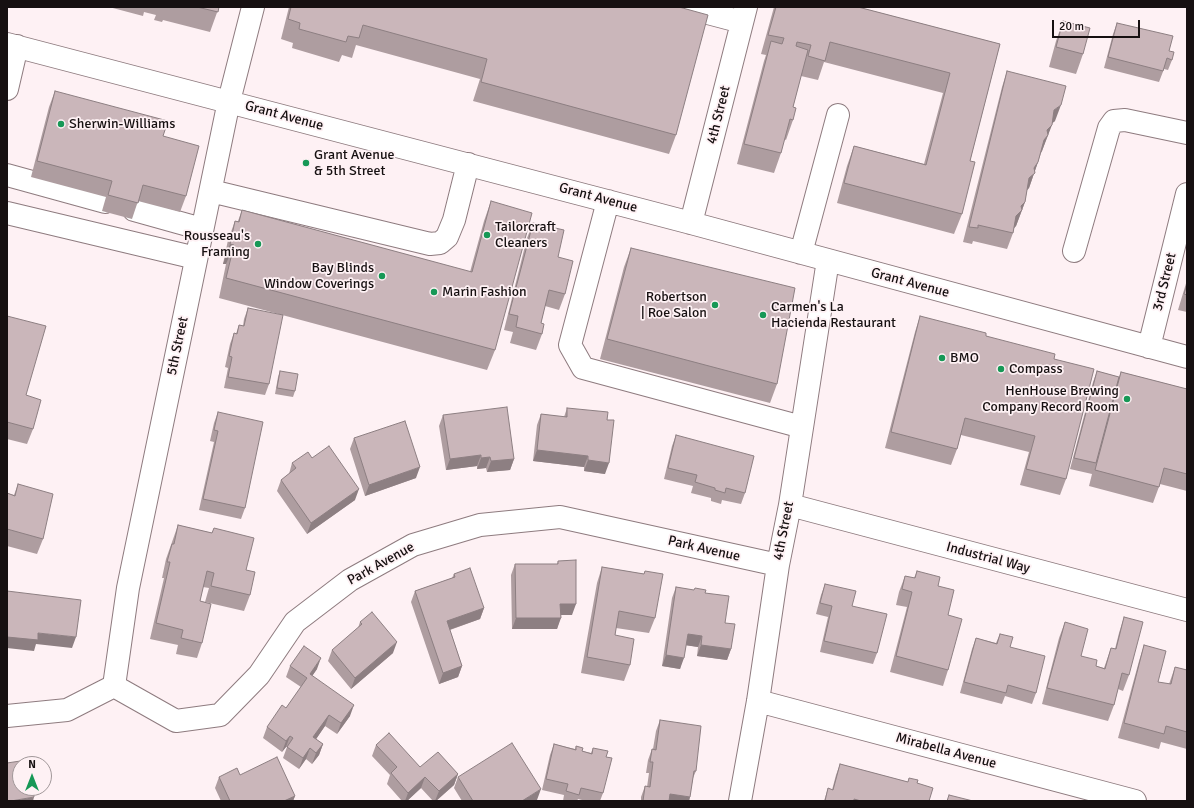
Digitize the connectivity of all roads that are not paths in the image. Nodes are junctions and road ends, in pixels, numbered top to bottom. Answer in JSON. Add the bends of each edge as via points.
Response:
{"nodes":[{"id":1,"x":254,"y":7,"type":"edge"},
{"id":2,"x":685,"y":7,"type":"edge"},
{"id":3,"x":744,"y":15,"type":"edge"},
{"id":4,"x":12,"y":45,"type":"edge"},
{"id":5,"x":7,"y":89,"type":"edge"},
{"id":6,"x":229,"y":101,"type":"junction"},
{"id":7,"x":838,"y":115,"type":"dead end"},
{"id":8,"x":1187,"y":133,"type":"edge"},
{"id":9,"x":468,"y":164,"type":"junction"},
{"id":10,"x":7,"y":175,"type":"edge"},
{"id":11,"x":211,"y":191,"type":"junction"},
{"id":12,"x":1187,"y":194,"type":"edge"},
{"id":13,"x":608,"y":201,"type":"junction"},
{"id":14,"x":105,"y":202,"type":"dead end"},
{"id":15,"x":134,"y":210,"type":"edge"},
{"id":16,"x":7,"y":213,"type":"edge"},
{"id":17,"x":691,"y":223,"type":"junction"},
{"id":18,"x":202,"y":228,"type":"junction"},
{"id":19,"x":1074,"y":251,"type":"dead end"},
{"id":20,"x":801,"y":253,"type":"junction"},
{"id":21,"x":196,"y":258,"type":"junction"},
{"id":22,"x":828,"y":260,"type":"junction"},
{"id":23,"x":1149,"y":347,"type":"junction"},
{"id":24,"x":1187,"y":357,"type":"edge"},
{"id":25,"x":802,"y":427,"type":"junction"},
{"id":26,"x":790,"y":505,"type":"junction"},
{"id":27,"x":778,"y":565,"type":"junction"},
{"id":28,"x":1187,"y":610,"type":"edge"},
{"id":29,"x":114,"y":686,"type":"junction"},
{"id":30,"x":758,"y":701,"type":"junction"},
{"id":31,"x":7,"y":716,"type":"edge"},
{"id":32,"x":740,"y":801,"type":"edge"},
{"id":33,"x":1135,"y":801,"type":"edge"}],
"edges":[{"from":1,"to":6,"type":"street","name":"5th Street"},
{"from":2,"to":3,"type":"street"},
{"from":3,"to":17,"type":"street","name":"4th Street"},
{"from":4,"to":5,"type":"street"},
{"from":4,"to":6,"type":"street","name":"Grant Avenue"},
{"from":6,"to":9,"type":"street","name":"Grant Avenue"},
{"from":6,"to":11,"type":"street","name":"5th Street"},
{"from":7,"to":20,"type":"street"},
{"from":8,"to":19,"type":"street","via":[[1114,120],[1109,128]]},
{"from":9,"to":11,"type":"street","via":[[454,220],[447,237],[440,243],[430,244]]},
{"from":9,"to":13,"type":"street","name":"Grant Avenue"},
{"from":10,"to":14,"type":"street"},
{"from":11,"to":18,"type":"street","name":"5th Street"},
{"from":12,"to":23,"type":"street","name":"3rd Street"},
{"from":13,"to":17,"type":"street","name":"Grant Avenue"},
{"from":13,"to":25,"type":"street","via":[[570,345],[583,368]]},
{"from":15,"to":18,"type":"street"},
{"from":16,"to":21,"type":"street"},
{"from":17,"to":20,"type":"street","name":"Grant Avenue"},
{"from":18,"to":21,"type":"street","name":"5th Street"},
{"from":20,"to":22,"type":"street","name":"Grant Avenue"},
{"from":21,"to":29,"type":"street","name":"5th Street","via":[[128,588]]},
{"from":22,"to":23,"type":"street","name":"Grant Avenue"},
{"from":22,"to":25,"type":"street","name":"4th Street"},
{"from":23,"to":24,"type":"street","name":"Grant Avenue"},
{"from":25,"to":26,"type":"street","name":"4th Street"},
{"from":26,"to":27,"type":"street","name":"4th Street"},
{"from":26,"to":28,"type":"street","name":"Industrial Way"},
{"from":27,"to":29,"type":"street","name":"Park Avenue","via":[[560,517],[480,525],[412,545],[350,580],[295,622],[259,675],[220,715],[176,721]]},
{"from":27,"to":30,"type":"street","name":"4th Street"},
{"from":29,"to":31,"type":"street","via":[[67,710]]},
{"from":30,"to":32,"type":"street","name":"4th Street"},
{"from":30,"to":33,"type":"street","name":"Mirabella Avenue"}]}
